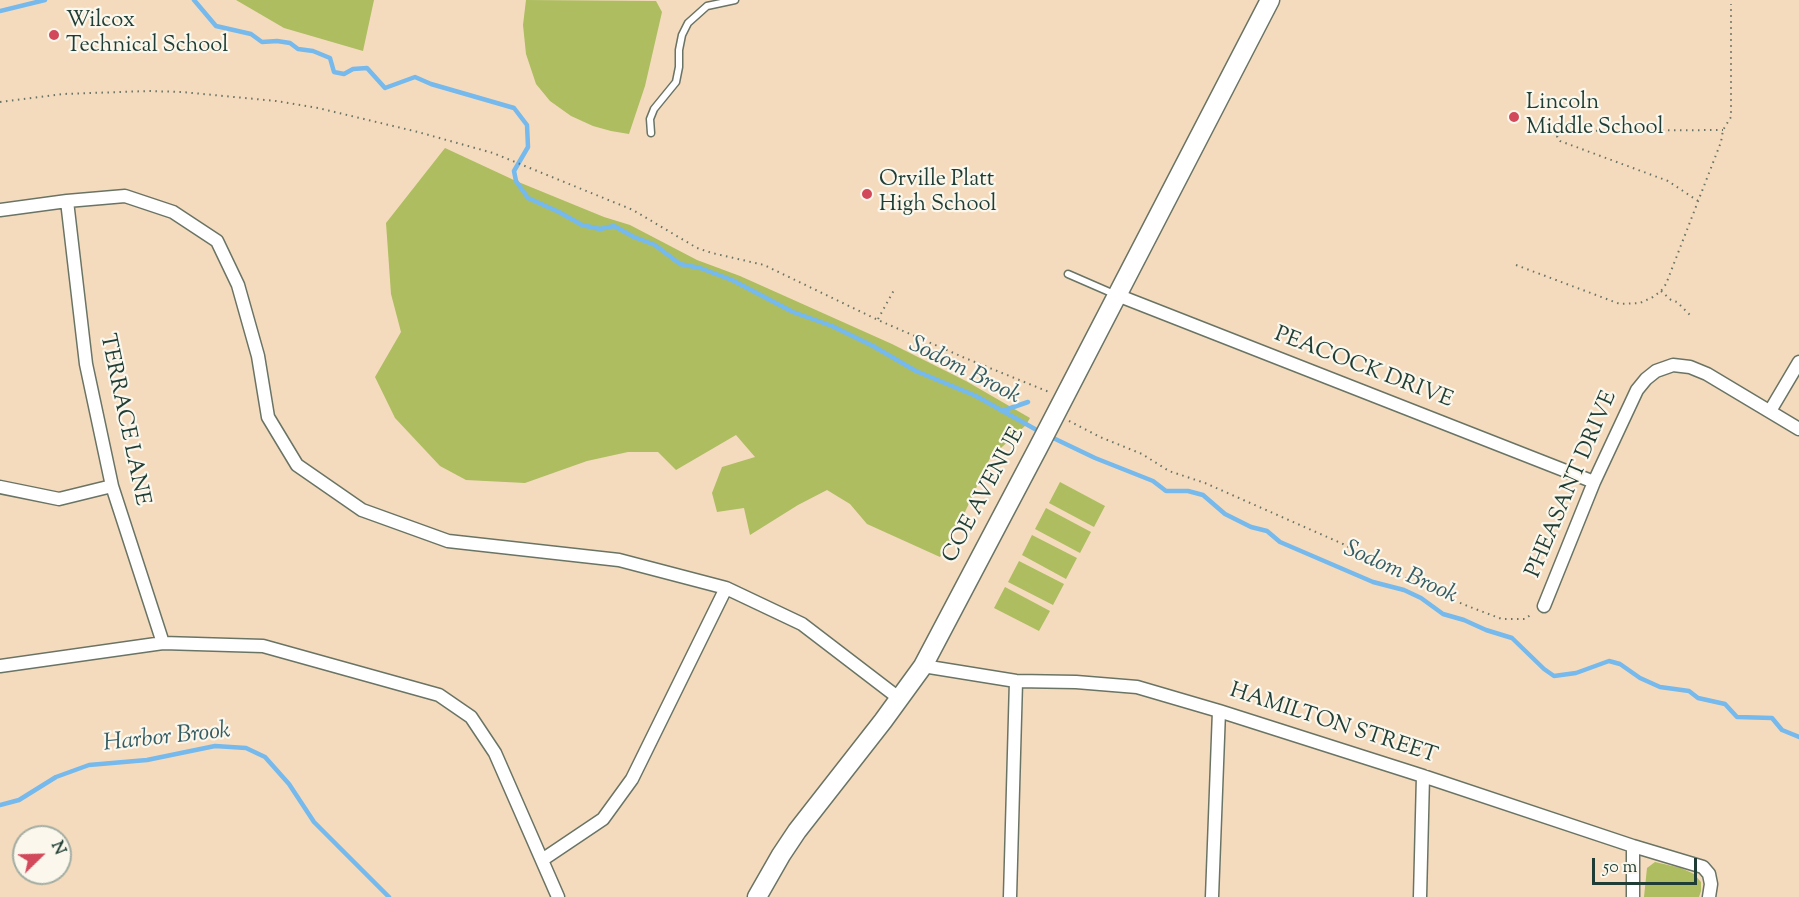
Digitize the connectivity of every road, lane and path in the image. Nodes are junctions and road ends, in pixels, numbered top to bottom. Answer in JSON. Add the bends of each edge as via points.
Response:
{"nodes":[{"id":1,"x":735,"y":0,"type":"edge"},
{"id":2,"x":1270,"y":0,"type":"edge"},
{"id":3,"x":1731,"y":3,"type":"dead end"},
{"id":4,"x":0,"y":102,"type":"edge"},
{"id":5,"x":1724,"y":130,"type":"junction"},
{"id":6,"x":651,"y":133,"type":"dead end"},
{"id":7,"x":67,"y":201,"type":"junction"},
{"id":8,"x":1698,"y":201,"type":"junction"},
{"id":9,"x":0,"y":210,"type":"edge"},
{"id":10,"x":1516,"y":265,"type":"dead end"},
{"id":11,"x":1068,"y":274,"type":"dead end"},
{"id":12,"x":894,"y":290,"type":"dead end"},
{"id":13,"x":1661,"y":291,"type":"junction"},
{"id":14,"x":1117,"y":295,"type":"junction"},
{"id":15,"x":1690,"y":315,"type":"dead end"},
{"id":16,"x":878,"y":320,"type":"junction"},
{"id":17,"x":1799,"y":362,"type":"edge"},
{"id":18,"x":1050,"y":392,"type":"dead end"},
{"id":19,"x":1770,"y":411,"type":"junction"},
{"id":20,"x":1060,"y":420,"type":"junction"},
{"id":21,"x":1799,"y":429,"type":"edge"},
{"id":22,"x":1594,"y":482,"type":"junction"},
{"id":23,"x":112,"y":486,"type":"junction"},
{"id":24,"x":0,"y":487,"type":"edge"},
{"id":25,"x":726,"y":588,"type":"junction"},
{"id":26,"x":1544,"y":606,"type":"joint"},
{"id":27,"x":163,"y":643,"type":"junction"},
{"id":28,"x":0,"y":666,"type":"edge"},
{"id":29,"x":922,"y":666,"type":"junction"},
{"id":30,"x":1016,"y":681,"type":"junction"},
{"id":31,"x":900,"y":699,"type":"junction"},
{"id":32,"x":1219,"y":711,"type":"junction"},
{"id":33,"x":1423,"y":776,"type":"junction"},
{"id":34,"x":1633,"y":846,"type":"junction"},
{"id":35,"x":542,"y":860,"type":"junction"},
{"id":36,"x":558,"y":897,"type":"edge"},
{"id":37,"x":757,"y":897,"type":"edge"},
{"id":38,"x":1011,"y":897,"type":"edge"},
{"id":39,"x":1212,"y":897,"type":"edge"},
{"id":40,"x":1420,"y":897,"type":"edge"},
{"id":41,"x":1633,"y":897,"type":"edge"},
{"id":42,"x":1709,"y":897,"type":"edge"}],
"edges":[{"from":1,"to":6,"type":"lane","via":[[707,6],[688,23],[681,35],[676,82],[654,109]]},
{"from":2,"to":14,"type":"street","name":"COE AVENUE"},
{"from":3,"to":5,"type":"path","via":[[1731,117]]},
{"from":4,"to":16,"type":"path","via":[[63,94],[182,92],[318,108],[418,132],[528,167],[633,210],[697,248],[764,264]]},
{"from":5,"to":8,"type":"path"},
{"from":5,"to":8,"type":"path","via":[[1565,131],[1557,137],[1668,182]]},
{"from":7,"to":9,"type":"street"},
{"from":7,"to":23,"type":"street","name":"TERRACE LANE","via":[[86,364]]},
{"from":7,"to":25,"type":"street","via":[[126,196],[173,212],[217,241],[238,285],[258,356],[268,417],[297,465],[362,510],[448,541],[619,560]]},
{"from":8,"to":13,"type":"path"},
{"from":10,"to":13,"type":"path","via":[[1620,304],[1640,303]]},
{"from":11,"to":14,"type":"lane"},
{"from":12,"to":16,"type":"path"},
{"from":13,"to":15,"type":"path"},
{"from":14,"to":20,"type":"street","name":"COE AVENUE"},
{"from":14,"to":22,"type":"street","name":"PEACOCK DRIVE"},
{"from":16,"to":18,"type":"path"},
{"from":17,"to":19,"type":"street"},
{"from":19,"to":21,"type":"street"},
{"from":19,"to":22,"type":"street","name":"PHEASANT DRIVE","via":[[1690,367],[1673,365],[1656,371],[1637,390]]},
{"from":20,"to":26,"type":"path","via":[[1343,544],[1427,589],[1502,620],[1525,620]]},
{"from":20,"to":29,"type":"street","name":"COE AVENUE","via":[[1038,448]]},
{"from":22,"to":26,"type":"street","name":"PHEASANT DRIVE"},
{"from":23,"to":24,"type":"street","via":[[59,499]]},
{"from":23,"to":27,"type":"street","name":"TERRACE LANE"},
{"from":25,"to":31,"type":"street","via":[[802,624]]},
{"from":25,"to":35,"type":"street","via":[[632,779],[603,819]]},
{"from":27,"to":28,"type":"street"},
{"from":27,"to":35,"type":"street","via":[[263,646],[439,695],[471,717],[495,753]]},
{"from":29,"to":30,"type":"street","name":"HAMILTON STREET"},
{"from":29,"to":31,"type":"street","name":"COE AVENUE"},
{"from":30,"to":32,"type":"street","name":"HAMILTON STREET","via":[[1137,687]]},
{"from":30,"to":38,"type":"street"},
{"from":31,"to":37,"type":"street","name":"COE AVENUE","via":[[797,831]]},
{"from":32,"to":33,"type":"street","name":"HAMILTON STREET"},
{"from":32,"to":39,"type":"street"},
{"from":33,"to":34,"type":"street","name":"HAMILTON STREET"},
{"from":33,"to":40,"type":"street"},
{"from":34,"to":41,"type":"street"},
{"from":34,"to":42,"type":"street","name":"HAMILTON STREET","via":[[1703,867],[1709,874]]},
{"from":35,"to":36,"type":"street"}]}
